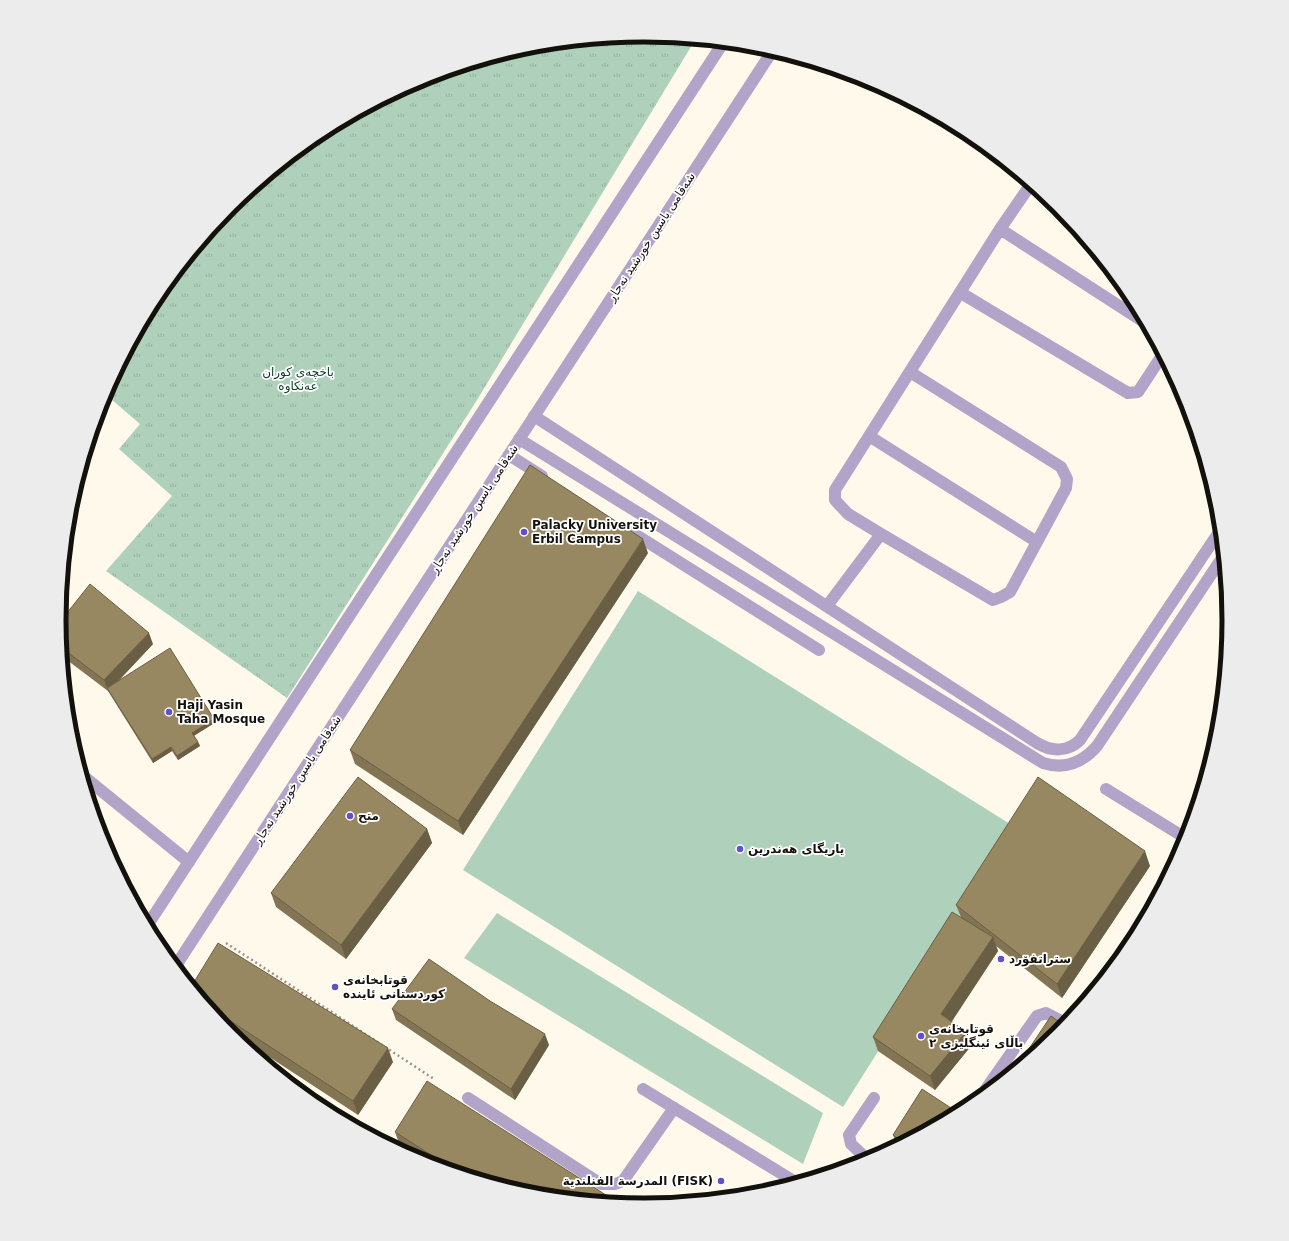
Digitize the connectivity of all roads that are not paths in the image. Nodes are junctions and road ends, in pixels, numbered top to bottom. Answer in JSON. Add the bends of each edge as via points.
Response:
{"nodes":[{"id":1,"x":720,"y":47,"type":"edge"},
{"id":2,"x":769,"y":56,"type":"edge"},
{"id":3,"x":1028,"y":188,"type":"edge"},
{"id":4,"x":1000,"y":229,"type":"junction"},
{"id":5,"x":961,"y":293,"type":"junction"},
{"id":6,"x":1137,"y":318,"type":"edge"},
{"id":7,"x":1160,"y":359,"type":"edge"},
{"id":8,"x":910,"y":372,"type":"junction"},
{"id":9,"x":534,"y":416,"type":"junction"},
{"id":10,"x":869,"y":436,"type":"junction"},
{"id":11,"x":519,"y":439,"type":"junction"},
{"id":12,"x":509,"y":455,"type":"junction"},
{"id":13,"x":552,"y":482,"type":"edge"},
{"id":14,"x":618,"y":524,"type":"edge"},
{"id":15,"x":881,"y":534,"type":"junction"},
{"id":16,"x":1217,"y":536,"type":"edge"},
{"id":17,"x":1037,"y":542,"type":"junction"},
{"id":18,"x":1220,"y":561,"type":"edge"},
{"id":19,"x":827,"y":606,"type":"junction"},
{"id":20,"x":819,"y":650,"type":"dead end"},
{"id":21,"x":89,"y":781,"type":"edge"},
{"id":22,"x":1106,"y":789,"type":"dead end"},
{"id":23,"x":1181,"y":836,"type":"edge"},
{"id":24,"x":189,"y":862,"type":"junction"},
{"id":25,"x":150,"y":921,"type":"edge"},
{"id":26,"x":178,"y":962,"type":"edge"},
{"id":27,"x":1062,"y":1021,"type":"edge"},
{"id":28,"x":988,"y":1085,"type":"edge"},
{"id":29,"x":643,"y":1089,"type":"dead end"},
{"id":30,"x":468,"y":1098,"type":"dead end"},
{"id":31,"x":874,"y":1098,"type":"dead end"},
{"id":32,"x":674,"y":1108,"type":"junction"},
{"id":33,"x":864,"y":1156,"type":"edge"},
{"id":34,"x":791,"y":1180,"type":"edge"}],
"edges":[{"from":1,"to":24,"type":"street"},
{"from":2,"to":9,"type":"street","name":"شەقامی یاسین خورشید نەجاڕ"},
{"from":3,"to":4,"type":"street"},
{"from":4,"to":5,"type":"street"},
{"from":4,"to":6,"type":"street"},
{"from":5,"to":7,"type":"street","via":[[1128,393],[1138,392]]},
{"from":5,"to":8,"type":"street"},
{"from":8,"to":10,"type":"street"},
{"from":8,"to":17,"type":"street","via":[[1061,467],[1067,479],[1066,488]]},
{"from":9,"to":11,"type":"street","name":"شەقامی یاسین خورشید نەجاڕ"},
{"from":9,"to":19,"type":"street"},
{"from":10,"to":15,"type":"street","via":[[835,490],[835,500],[848,514]]},
{"from":10,"to":17,"type":"street"},
{"from":11,"to":12,"type":"street","name":"شەقامی یاسین خورشید نەجاڕ"},
{"from":11,"to":18,"type":"street","via":[[1042,764],[1050,766],[1079,761],[1097,746]]},
{"from":12,"to":13,"type":"street"},
{"from":12,"to":26,"type":"street","name":"شەقامی یاسین خورشید نەجاڕ"},
{"from":14,"to":20,"type":"street"},
{"from":15,"to":17,"type":"street","via":[[993,600],[1010,592]]},
{"from":15,"to":19,"type":"street"},
{"from":16,"to":19,"type":"street","via":[[1082,738],[1068,748],[1052,749],[1037,743]]},
{"from":21,"to":24,"type":"street"},
{"from":22,"to":23,"type":"street"},
{"from":24,"to":25,"type":"street"},
{"from":27,"to":28,"type":"street","via":[[1046,1013],[1036,1016]]},
{"from":29,"to":32,"type":"street"},
{"from":30,"to":32,"type":"street","via":[[601,1184],[623,1181]]},
{"from":31,"to":33,"type":"street","via":[[849,1135],[851,1144]]},
{"from":32,"to":34,"type":"street"}]}
